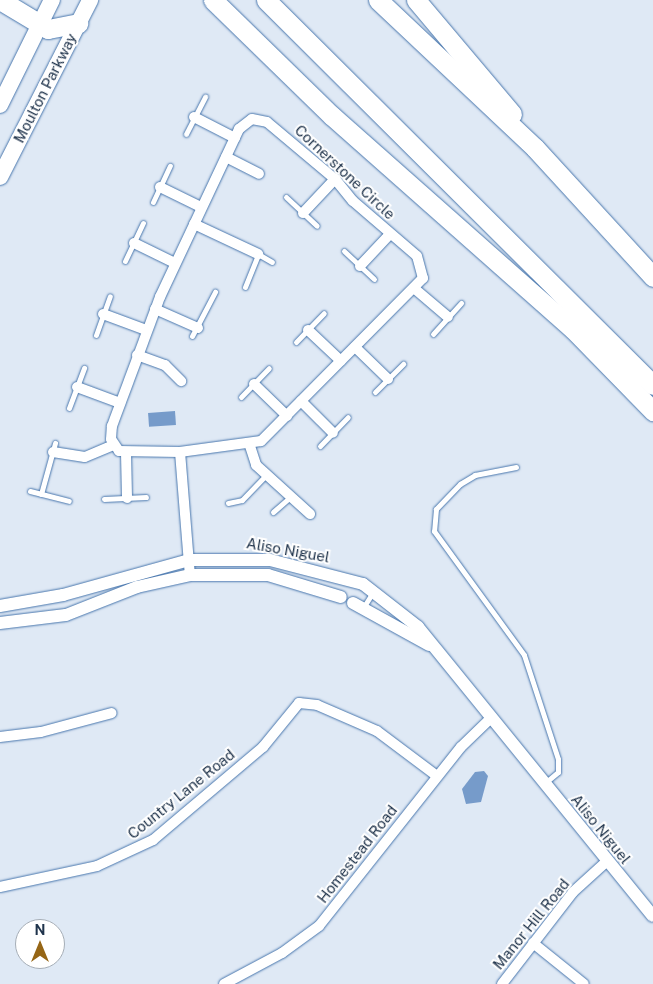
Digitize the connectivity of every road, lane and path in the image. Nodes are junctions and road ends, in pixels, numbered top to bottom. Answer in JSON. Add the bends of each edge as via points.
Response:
{"nodes":[{"id":1,"x":0,"y":0,"type":"edge"},
{"id":2,"x":52,"y":0,"type":"edge"},
{"id":3,"x":90,"y":0,"type":"edge"},
{"id":4,"x":213,"y":0,"type":"edge"},
{"id":5,"x":266,"y":0,"type":"edge"},
{"id":6,"x":378,"y":0,"type":"edge"},
{"id":7,"x":416,"y":0,"type":"edge"},
{"id":8,"x":78,"y":24,"type":"junction"},
{"id":9,"x":39,"y":26,"type":"junction"},
{"id":10,"x":205,"y":97,"type":"dead end"},
{"id":11,"x":0,"y":105,"type":"edge"},
{"id":12,"x":194,"y":117,"type":"junction"},
{"id":13,"x":186,"y":134,"type":"dead end"},
{"id":14,"x":235,"y":138,"type":"junction"},
{"id":15,"x":535,"y":148,"type":"junction"},
{"id":16,"x":226,"y":156,"type":"junction"},
{"id":17,"x":170,"y":166,"type":"dead end"},
{"id":18,"x":259,"y":174,"type":"dead end"},
{"id":19,"x":0,"y":177,"type":"edge"},
{"id":20,"x":336,"y":179,"type":"junction"},
{"id":21,"x":160,"y":187,"type":"junction"},
{"id":22,"x":286,"y":197,"type":"dead end"},
{"id":23,"x":153,"y":202,"type":"dead end"},
{"id":24,"x":201,"y":207,"type":"junction"},
{"id":25,"x":303,"y":213,"type":"junction"},
{"id":26,"x":143,"y":223,"type":"dead end"},
{"id":27,"x":194,"y":224,"type":"junction"},
{"id":28,"x":317,"y":226,"type":"dead end"},
{"id":29,"x":390,"y":234,"type":"junction"},
{"id":30,"x":134,"y":243,"type":"junction"},
{"id":31,"x":344,"y":251,"type":"dead end"},
{"id":32,"x":258,"y":254,"type":"junction"},
{"id":33,"x":125,"y":261,"type":"dead end"},
{"id":34,"x":272,"y":262,"type":"dead end"},
{"id":35,"x":175,"y":263,"type":"junction"},
{"id":36,"x":360,"y":266,"type":"junction"},
{"id":37,"x":653,"y":277,"type":"edge"},
{"id":38,"x":374,"y":279,"type":"dead end"},
{"id":39,"x":245,"y":287,"type":"dead end"},
{"id":40,"x":415,"y":289,"type":"junction"},
{"id":41,"x":215,"y":292,"type":"dead end"},
{"id":42,"x":110,"y":296,"type":"dead end"},
{"id":43,"x":461,"y":303,"type":"dead end"},
{"id":44,"x":155,"y":309,"type":"junction"},
{"id":45,"x":324,"y":313,"type":"dead end"},
{"id":46,"x":103,"y":314,"type":"junction"},
{"id":47,"x":448,"y":317,"type":"junction"},
{"id":48,"x":146,"y":330,"type":"junction"},
{"id":49,"x":308,"y":330,"type":"junction"},
{"id":50,"x":195,"y":332,"type":"joint"},
{"id":51,"x":433,"y":334,"type":"dead end"},
{"id":52,"x":96,"y":335,"type":"dead end"},
{"id":53,"x":296,"y":342,"type":"dead end"},
{"id":54,"x":355,"y":347,"type":"junction"},
{"id":55,"x":137,"y":355,"type":"junction"},
{"id":56,"x":341,"y":361,"type":"junction"},
{"id":57,"x":403,"y":364,"type":"dead end"},
{"id":58,"x":84,"y":368,"type":"dead end"},
{"id":59,"x":269,"y":368,"type":"dead end"},
{"id":60,"x":388,"y":378,"type":"junction"},
{"id":61,"x":181,"y":381,"type":"dead end"},
{"id":62,"x":254,"y":384,"type":"junction"},
{"id":63,"x":653,"y":385,"type":"edge"},
{"id":64,"x":77,"y":388,"type":"junction"},
{"id":65,"x":374,"y":392,"type":"dead end"},
{"id":66,"x":241,"y":397,"type":"dead end"},
{"id":67,"x":301,"y":401,"type":"junction"},
{"id":68,"x":120,"y":403,"type":"junction"},
{"id":69,"x":69,"y":408,"type":"dead end"},
{"id":70,"x":653,"y":411,"type":"edge"},
{"id":71,"x":287,"y":416,"type":"junction"},
{"id":72,"x":348,"y":417,"type":"dead end"},
{"id":73,"x":333,"y":433,"type":"junction"},
{"id":74,"x":114,"y":445,"type":"junction"},
{"id":75,"x":250,"y":446,"type":"junction"},
{"id":76,"x":320,"y":446,"type":"dead end"},
{"id":77,"x":54,"y":447,"type":"joint"},
{"id":78,"x":180,"y":452,"type":"junction"},
{"id":79,"x":126,"y":453,"type":"junction"},
{"id":80,"x":516,"y":467,"type":"dead end"},
{"id":81,"x":266,"y":475,"type":"junction"},
{"id":82,"x":30,"y":491,"type":"dead end"},
{"id":83,"x":41,"y":494,"type":"junction"},
{"id":84,"x":146,"y":497,"type":"dead end"},
{"id":85,"x":290,"y":497,"type":"junction"},
{"id":86,"x":127,"y":498,"type":"junction"},
{"id":87,"x":104,"y":499,"type":"dead end"},
{"id":88,"x":69,"y":501,"type":"dead end"},
{"id":89,"x":228,"y":503,"type":"dead end"},
{"id":90,"x":272,"y":512,"type":"dead end"},
{"id":91,"x":310,"y":514,"type":"dead end"},
{"id":92,"x":189,"y":560,"type":"junction"},
{"id":93,"x":270,"y":560,"type":"junction"},
{"id":94,"x":190,"y":575,"type":"junction"},
{"id":95,"x":268,"y":575,"type":"junction"},
{"id":96,"x":374,"y":591,"type":"junction"},
{"id":97,"x":341,"y":597,"type":"dead end"},
{"id":98,"x":0,"y":606,"type":"edge"},
{"id":99,"x":358,"y":606,"type":"joint"},
{"id":100,"x":0,"y":623,"type":"edge"},
{"id":101,"x":430,"y":645,"type":"junction"},
{"id":102,"x":112,"y":713,"type":"dead end"},
{"id":103,"x":492,"y":717,"type":"junction"},
{"id":104,"x":0,"y":736,"type":"edge"},
{"id":105,"x":437,"y":776,"type":"junction"},
{"id":106,"x":545,"y":784,"type":"junction"},
{"id":107,"x":606,"y":862,"type":"junction"},
{"id":108,"x":0,"y":887,"type":"edge"},
{"id":109,"x":653,"y":916,"type":"edge"},
{"id":110,"x":533,"y":943,"type":"junction"},
{"id":111,"x":224,"y":984,"type":"edge"},
{"id":112,"x":502,"y":984,"type":"edge"},
{"id":113,"x":584,"y":984,"type":"edge"}],
"edges":[{"from":1,"to":9,"type":"highway"},
{"from":2,"to":9,"type":"main road"},
{"from":3,"to":8,"type":"main road","name":"Moulton Parkway"},
{"from":4,"to":70,"type":"highway","via":[[332,116],[573,329]]},
{"from":5,"to":63,"type":"highway"},
{"from":6,"to":15,"type":"highway"},
{"from":7,"to":15,"type":"highway","via":[[511,112]]},
{"from":8,"to":9,"type":"highway","via":[[59,30]]},
{"from":8,"to":19,"type":"main road","name":"Moulton Parkway"},
{"from":9,"to":11,"type":"main road"},
{"from":10,"to":12,"type":"lane"},
{"from":12,"to":13,"type":"lane"},
{"from":12,"to":14,"type":"street"},
{"from":14,"to":16,"type":"street","name":"Cornerstone Circle"},
{"from":14,"to":20,"type":"street","name":"Cornerstone Circle","via":[[244,123],[267,122]]},
{"from":15,"to":37,"type":"highway"},
{"from":16,"to":18,"type":"street"},
{"from":16,"to":24,"type":"street","name":"Cornerstone Circle"},
{"from":17,"to":21,"type":"lane"},
{"from":20,"to":25,"type":"street"},
{"from":20,"to":29,"type":"street","name":"Cornerstone Circle"},
{"from":21,"to":23,"type":"lane"},
{"from":21,"to":24,"type":"street"},
{"from":22,"to":25,"type":"lane"},
{"from":24,"to":27,"type":"street","name":"Cornerstone Circle"},
{"from":25,"to":28,"type":"lane"},
{"from":26,"to":30,"type":"lane"},
{"from":27,"to":32,"type":"street"},
{"from":27,"to":35,"type":"street","name":"Cornerstone Circle"},
{"from":29,"to":36,"type":"street"},
{"from":29,"to":40,"type":"street","name":"Cornerstone Circle","via":[[423,263],[423,278]]},
{"from":30,"to":33,"type":"lane"},
{"from":30,"to":35,"type":"street"},
{"from":31,"to":36,"type":"lane"},
{"from":32,"to":34,"type":"lane"},
{"from":32,"to":39,"type":"lane"},
{"from":35,"to":44,"type":"street","name":"Cornerstone Circle"},
{"from":36,"to":38,"type":"lane"},
{"from":40,"to":47,"type":"street"},
{"from":40,"to":54,"type":"street","name":"Cornerstone Circle"},
{"from":41,"to":50,"type":"lane"},
{"from":42,"to":46,"type":"lane"},
{"from":43,"to":47,"type":"lane"},
{"from":44,"to":48,"type":"street","name":"Cornerstone Circle"},
{"from":44,"to":50,"type":"street"},
{"from":45,"to":49,"type":"lane"},
{"from":46,"to":48,"type":"street"},
{"from":46,"to":52,"type":"lane"},
{"from":47,"to":51,"type":"lane"},
{"from":48,"to":55,"type":"street","name":"Cornerstone Circle"},
{"from":49,"to":53,"type":"lane"},
{"from":49,"to":56,"type":"street"},
{"from":54,"to":56,"type":"street","name":"Cornerstone Circle"},
{"from":54,"to":60,"type":"street"},
{"from":55,"to":61,"type":"street","via":[[165,365]]},
{"from":55,"to":68,"type":"street","name":"Cornerstone Circle"},
{"from":56,"to":67,"type":"street","name":"Cornerstone Circle"},
{"from":57,"to":60,"type":"lane"},
{"from":58,"to":64,"type":"lane"},
{"from":59,"to":62,"type":"lane"},
{"from":60,"to":65,"type":"lane"},
{"from":62,"to":66,"type":"lane"},
{"from":62,"to":71,"type":"street"},
{"from":64,"to":68,"type":"street"},
{"from":64,"to":69,"type":"lane"},
{"from":67,"to":71,"type":"street","name":"Cornerstone Circle"},
{"from":67,"to":73,"type":"street"},
{"from":68,"to":74,"type":"street","name":"Cornerstone Circle","via":[[110,433]]},
{"from":71,"to":75,"type":"street","name":"Cornerstone Circle","via":[[261,441]]},
{"from":72,"to":73,"type":"lane"},
{"from":73,"to":76,"type":"lane"},
{"from":74,"to":77,"type":"street","via":[[85,457]]},
{"from":74,"to":79,"type":"street"},
{"from":75,"to":78,"type":"street","name":"Cornerstone Circle"},
{"from":75,"to":81,"type":"street","via":[[256,465]]},
{"from":77,"to":83,"type":"lane"},
{"from":78,"to":79,"type":"street","name":"Cornerstone Circle"},
{"from":78,"to":92,"type":"street"},
{"from":79,"to":86,"type":"street"},
{"from":80,"to":106,"type":"lane","via":[[475,476],[460,484],[436,509],[434,531],[524,655],[558,759],[558,772]]},
{"from":81,"to":85,"type":"street"},
{"from":81,"to":89,"type":"lane","via":[[242,500]]},
{"from":82,"to":83,"type":"lane"},
{"from":83,"to":88,"type":"lane"},
{"from":84,"to":86,"type":"lane"},
{"from":85,"to":90,"type":"lane"},
{"from":85,"to":91,"type":"street"},
{"from":86,"to":87,"type":"lane"},
{"from":92,"to":93,"type":"street","name":"Aliso Niguel"},
{"from":92,"to":94,"type":"street"},
{"from":92,"to":98,"type":"street","name":"Aliso Niguel","via":[[63,595]]},
{"from":93,"to":95,"type":"street"},
{"from":93,"to":96,"type":"street","name":"Aliso Niguel","via":[[350,578]]},
{"from":94,"to":95,"type":"street","name":"Aliso Niguel"},
{"from":94,"to":100,"type":"street","name":"Aliso Niguel","via":[[136,587],[66,615]]},
{"from":95,"to":97,"type":"street","name":"Aliso Niguel"},
{"from":96,"to":99,"type":"lane"},
{"from":96,"to":101,"type":"street","name":"Aliso Niguel","via":[[418,627]]},
{"from":99,"to":101,"type":"street","name":"Aliso Niguel"},
{"from":101,"to":103,"type":"street","name":"Aliso Niguel","via":[[467,683]]},
{"from":102,"to":104,"type":"street","via":[[41,732]]},
{"from":103,"to":105,"type":"street","name":"Homestead Road"},
{"from":103,"to":106,"type":"street","name":"Aliso Niguel"},
{"from":105,"to":108,"type":"street","name":"Country Lane Road","via":[[377,731],[317,705],[299,703],[263,747],[153,840],[97,866]]},
{"from":105,"to":111,"type":"street","name":"Homestead Road","via":[[319,926],[282,953]]},
{"from":106,"to":107,"type":"street","name":"Aliso Niguel"},
{"from":107,"to":109,"type":"street","name":"Aliso Niguel"},
{"from":107,"to":110,"type":"street","name":"Manor Hill Road","via":[[573,892]]},
{"from":110,"to":112,"type":"street","name":"Manor Hill Road"},
{"from":110,"to":113,"type":"street"}]}
